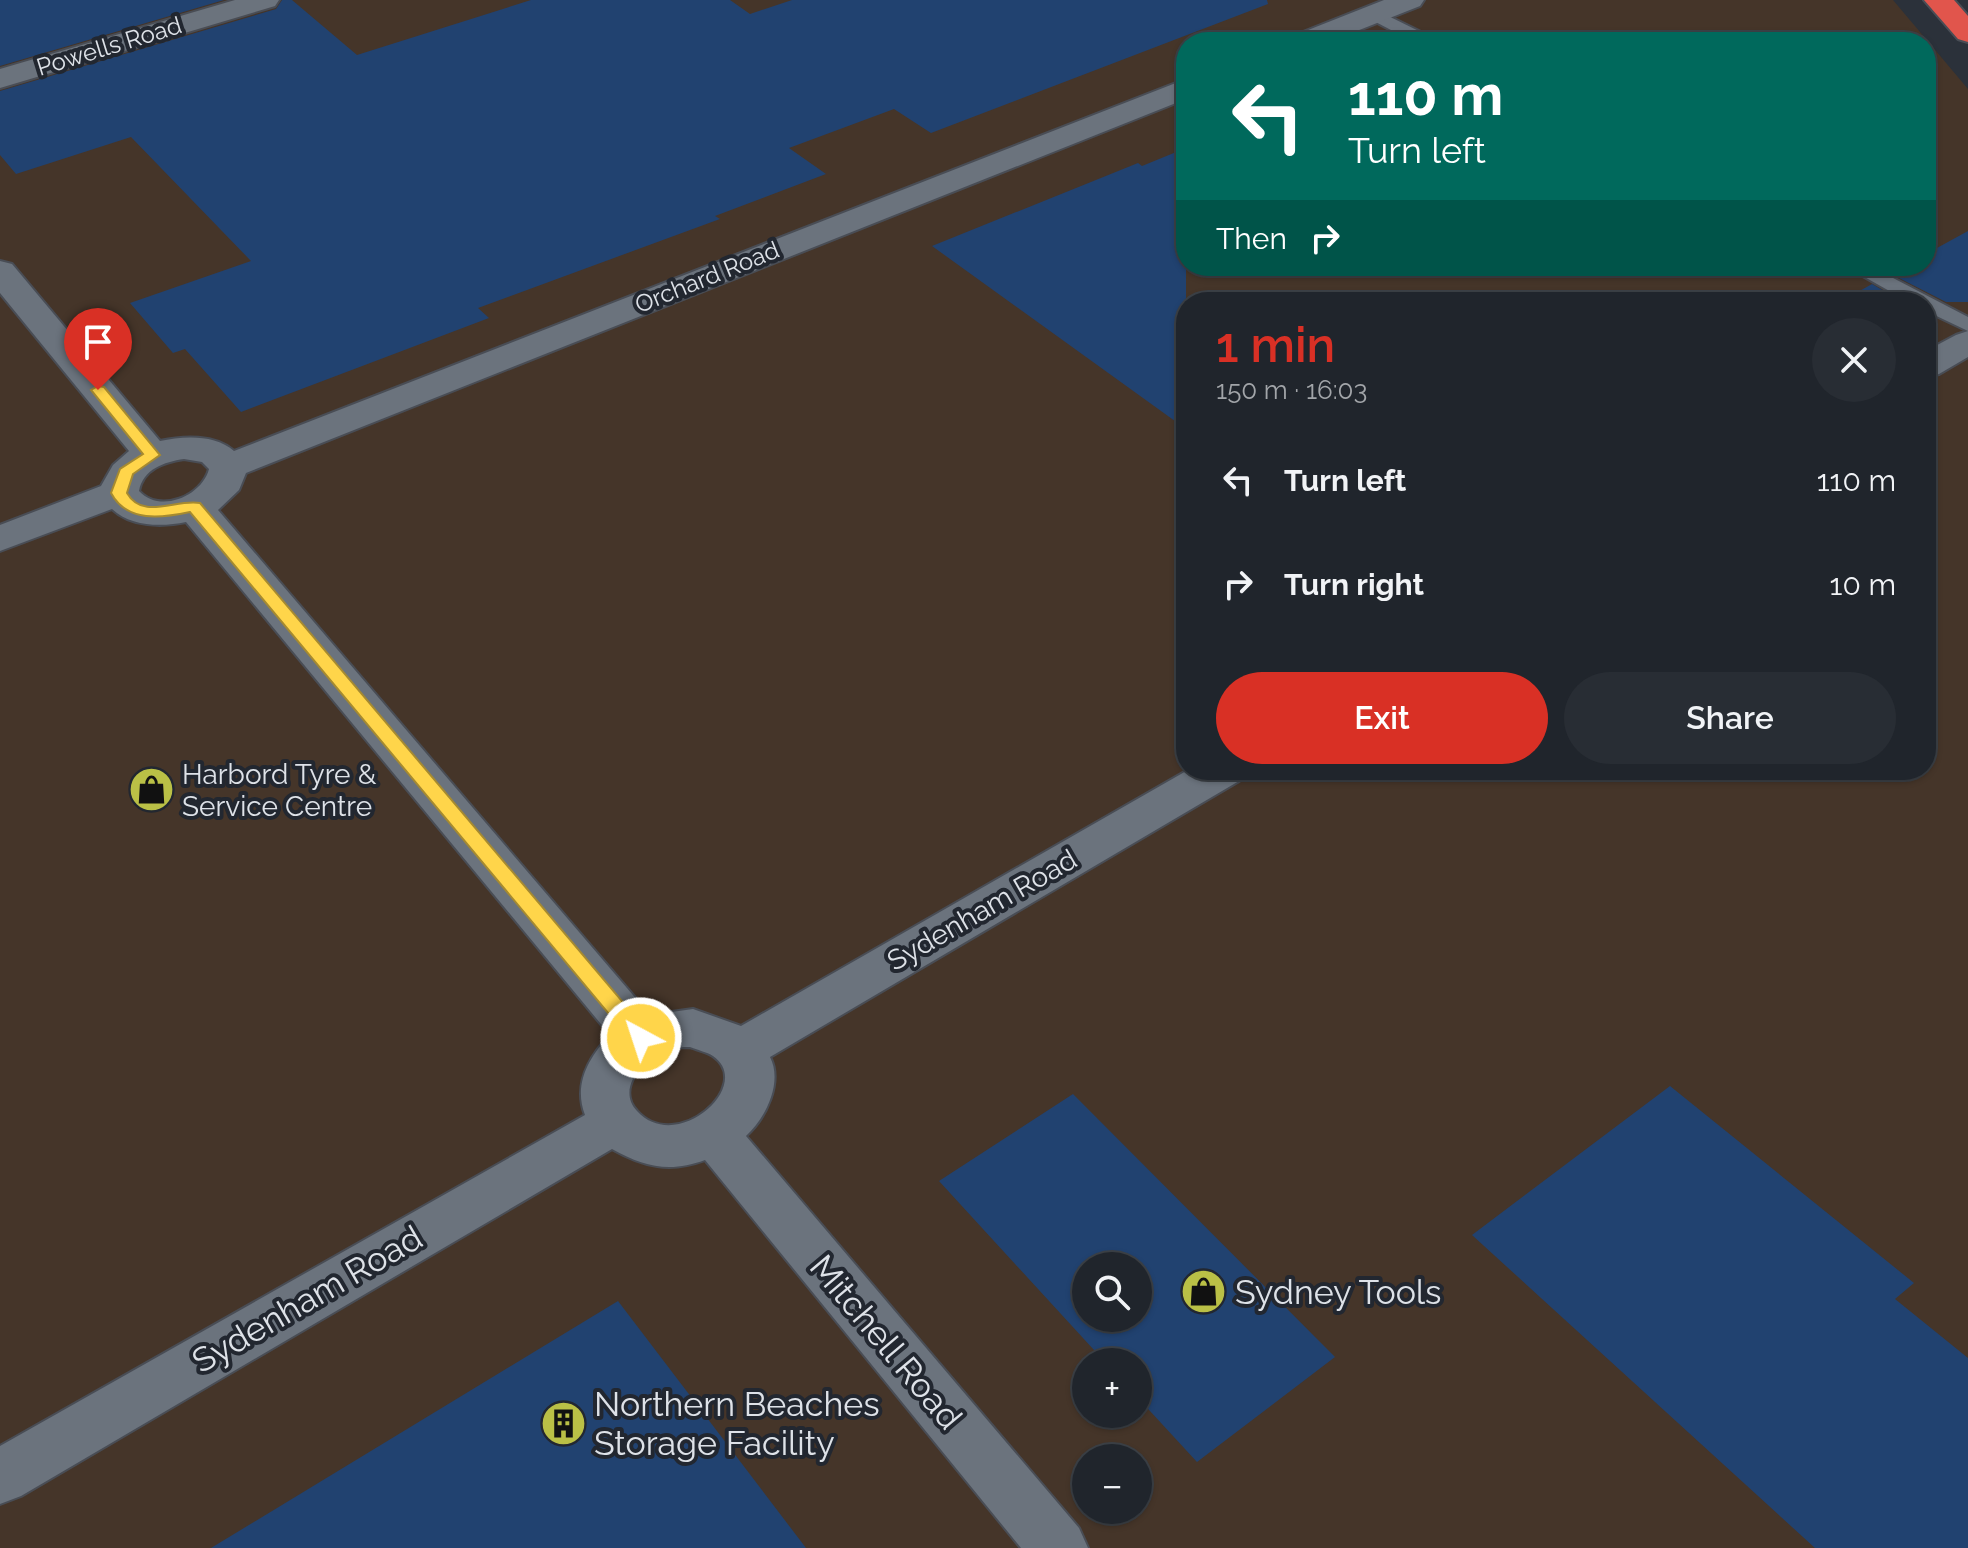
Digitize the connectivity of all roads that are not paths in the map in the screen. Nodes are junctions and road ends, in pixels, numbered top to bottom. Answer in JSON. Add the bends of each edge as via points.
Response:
{"nodes":[{"id":1,"x":265,"y":0,"type":"edge"},
{"id":2,"x":1410,"y":0,"type":"edge"},
{"id":3,"x":1938,"y":0,"type":"edge"},
{"id":4,"x":1374,"y":14,"type":"junction"},
{"id":5,"x":1328,"y":32,"type":"edge"},
{"id":6,"x":1408,"y":32,"type":"edge"},
{"id":7,"x":1968,"y":33,"type":"edge"},
{"id":8,"x":0,"y":79,"type":"edge"},
{"id":9,"x":1176,"y":92,"type":"edge"},
{"id":10,"x":0,"y":271,"type":"edge"},
{"id":11,"x":1874,"y":276,"type":"edge"},
{"id":12,"x":1904,"y":292,"type":"edge"},
{"id":13,"x":1936,"y":309,"type":"edge"},
{"id":14,"x":1968,"y":325,"type":"edge"},
{"id":15,"x":1968,"y":342,"type":"edge"},
{"id":16,"x":1936,"y":360,"type":"edge"},
{"id":17,"x":152,"y":455,"type":"junction"},
{"id":18,"x":229,"y":466,"type":"junction"},
{"id":19,"x":119,"y":493,"type":"junction"},
{"id":20,"x":194,"y":507,"type":"junction"},
{"id":21,"x":0,"y":539,"type":"edge"},
{"id":22,"x":1206,"y":780,"type":"edge"},
{"id":23,"x":641,"y":1038,"type":"junction"},
{"id":24,"x":740,"y":1050,"type":"junction"},
{"id":25,"x":614,"y":1123,"type":"junction"},
{"id":26,"x":715,"y":1135,"type":"junction"},
{"id":27,"x":0,"y":1477,"type":"edge"},
{"id":28,"x":1058,"y":1548,"type":"edge"}],
"edges":[{"from":1,"to":8,"type":"street","name":"Powells Road"},
{"from":2,"to":4,"type":"street"},
{"from":3,"to":7,"type":"highway"},
{"from":4,"to":5,"type":"street"},
{"from":4,"to":6,"type":"lane"},
{"from":9,"to":18,"type":"street","name":"Orchard Road"},
{"from":10,"to":17,"type":"street"},
{"from":11,"to":12,"type":"lane"},
{"from":13,"to":14,"type":"lane"},
{"from":15,"to":16,"type":"street"},
{"from":17,"to":18,"type":"street","via":[[199,448]]},
{"from":17,"to":19,"type":"street","via":[[126,472]]},
{"from":18,"to":20,"type":"street","via":[[223,488]]},
{"from":19,"to":20,"type":"street","via":[[146,512]]},
{"from":19,"to":21,"type":"street"},
{"from":20,"to":23,"type":"street"},
{"from":22,"to":24,"type":"street","name":"Sydenham Road"},
{"from":23,"to":24,"type":"street","via":[[693,1028],[725,1038]]},
{"from":23,"to":25,"type":"street","via":[[612,1064],[605,1080],[606,1109]]},
{"from":24,"to":26,"type":"street","via":[[751,1077],[749,1092],[743,1108]]},
{"from":25,"to":26,"type":"street","via":[[653,1145],[691,1144]]},
{"from":25,"to":27,"type":"street","name":"Sydenham Road"},
{"from":26,"to":28,"type":"street","name":"Mitchell Road"}]}
